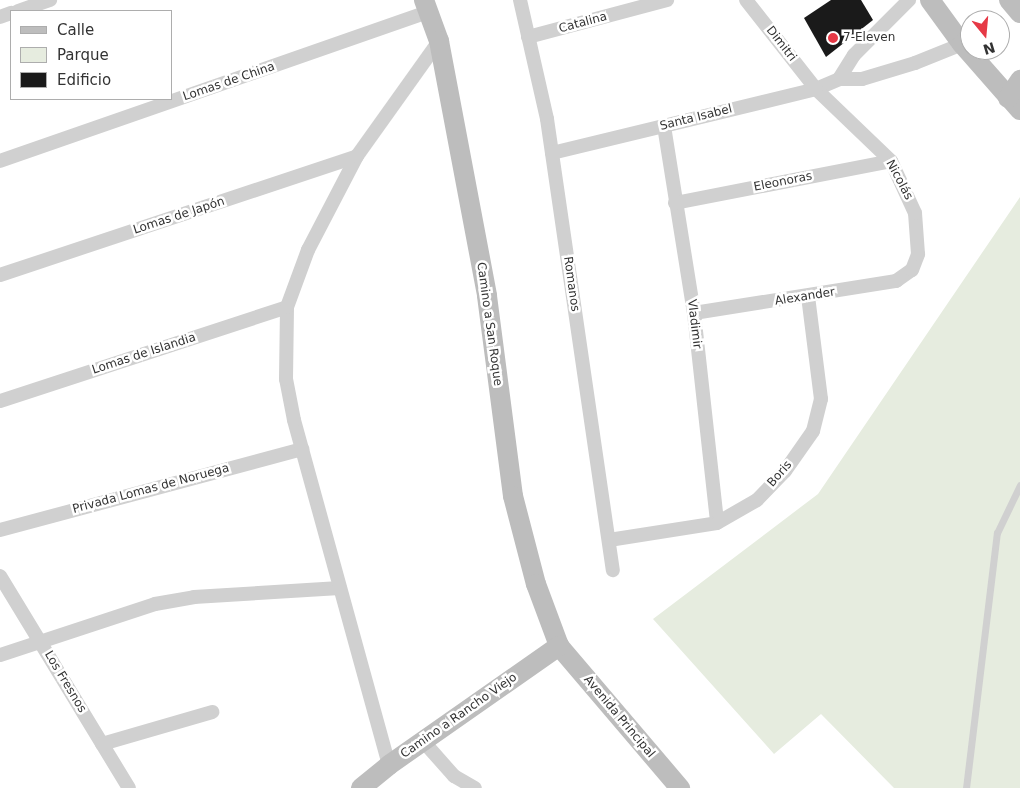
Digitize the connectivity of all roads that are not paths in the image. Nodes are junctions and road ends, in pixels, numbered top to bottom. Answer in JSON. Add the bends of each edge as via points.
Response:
{"nodes":[{"id":1,"x":50,"y":0,"type":"edge"},
{"id":2,"x":520,"y":0,"type":"edge"},
{"id":3,"x":666,"y":0,"type":"edge"},
{"id":4,"x":746,"y":0,"type":"edge"},
{"id":5,"x":909,"y":0,"type":"edge"},
{"id":6,"x":930,"y":0,"type":"edge"},
{"id":7,"x":1009,"y":0,"type":"edge"},
{"id":8,"x":427,"y":6,"type":"edge"},
{"id":9,"x":21,"y":10,"type":"edge"},
{"id":10,"x":1020,"y":13,"type":"edge"},
{"id":11,"x":528,"y":37,"type":"junction"},
{"id":12,"x":439,"y":41,"type":"junction"},
{"id":13,"x":960,"y":41,"type":"edge"},
{"id":14,"x":960,"y":45,"type":"edge"},
{"id":15,"x":976,"y":60,"type":"edge"},
{"id":16,"x":839,"y":79,"type":"junction"},
{"id":17,"x":1020,"y":80,"type":"edge"},
{"id":18,"x":816,"y":89,"type":"junction"},
{"id":19,"x":172,"y":99,"type":"edge"},
{"id":20,"x":168,"y":100,"type":"edge"},
{"id":21,"x":1017,"y":107,"type":"edge"},
{"id":22,"x":664,"y":126,"type":"junction"},
{"id":23,"x":552,"y":153,"type":"junction"},
{"id":24,"x":358,"y":156,"type":"junction"},
{"id":25,"x":0,"y":161,"type":"edge"},
{"id":26,"x":891,"y":161,"type":"junction"},
{"id":27,"x":675,"y":203,"type":"junction"},
{"id":28,"x":912,"y":270,"type":"joint"},
{"id":29,"x":0,"y":275,"type":"edge"},
{"id":30,"x":808,"y":296,"type":"junction"},
{"id":31,"x":287,"y":307,"type":"junction"},
{"id":32,"x":694,"y":313,"type":"junction"},
{"id":33,"x":0,"y":402,"type":"edge"},
{"id":34,"x":302,"y":449,"type":"junction"},
{"id":35,"x":1020,"y":485,"type":"edge"},
{"id":36,"x":717,"y":523,"type":"junction"},
{"id":37,"x":0,"y":530,"type":"edge"},
{"id":38,"x":609,"y":540,"type":"junction"},
{"id":39,"x":613,"y":570,"type":"dead end"},
{"id":40,"x":0,"y":576,"type":"edge"},
{"id":41,"x":340,"y":588,"type":"junction"},
{"id":42,"x":40,"y":641,"type":"junction"},
{"id":43,"x":559,"y":646,"type":"junction"},
{"id":44,"x":0,"y":655,"type":"edge"},
{"id":45,"x":212,"y":712,"type":"dead end"},
{"id":46,"x":423,"y":741,"type":"junction"},
{"id":47,"x":102,"y":744,"type":"junction"},
{"id":48,"x":389,"y":764,"type":"junction"},
{"id":49,"x":129,"y":788,"type":"edge"},
{"id":50,"x":361,"y":788,"type":"edge"},
{"id":51,"x":475,"y":788,"type":"edge"},
{"id":52,"x":680,"y":788,"type":"edge"},
{"id":53,"x":966,"y":788,"type":"edge"}],
"edges":[{"from":1,"to":9,"type":"street"},
{"from":2,"to":11,"type":"street","name":"Romanos"},
{"from":3,"to":11,"type":"street","name":"Catalina"},
{"from":4,"to":18,"type":"street","name":"Dimitri"},
{"from":5,"to":16,"type":"street","via":[[854,54]]},
{"from":6,"to":13,"type":"street"},
{"from":7,"to":10,"type":"street"},
{"from":8,"to":12,"type":"street","name":"Camino a San Roque"},
{"from":8,"to":19,"type":"street","name":"Lomas de China"},
{"from":11,"to":23,"type":"street","name":"Romanos"},
{"from":12,"to":24,"type":"street"},
{"from":12,"to":43,"type":"street","name":"Camino a San Roque","via":[[487,296],[512,496],[536,584]]},
{"from":14,"to":16,"type":"street","via":[[862,79]]},
{"from":15,"to":21,"type":"street"},
{"from":16,"to":18,"type":"street","name":"Santa Isabel"},
{"from":17,"to":21,"type":"street"},
{"from":18,"to":22,"type":"street","name":"Santa Isabel"},
{"from":18,"to":26,"type":"street","name":"Nicolás"},
{"from":20,"to":25,"type":"street","name":"Lomas de China"},
{"from":22,"to":23,"type":"street","name":"Santa Isabel"},
{"from":22,"to":27,"type":"street","name":"Vladimir"},
{"from":23,"to":38,"type":"street","name":"Romanos"},
{"from":24,"to":29,"type":"street","name":"Lomas de Japón"},
{"from":24,"to":31,"type":"street","via":[[308,250]]},
{"from":26,"to":27,"type":"street","name":"Eleonoras"},
{"from":26,"to":28,"type":"street","name":"Nicolás","via":[[915,213],[918,254]]},
{"from":27,"to":32,"type":"street","name":"Vladimir"},
{"from":28,"to":30,"type":"street","name":"Alexander","via":[[896,280]]},
{"from":30,"to":32,"type":"street","name":"Alexander"},
{"from":30,"to":36,"type":"street","name":"Boris","via":[[821,399],[813,431],[785,471],[757,500]]},
{"from":31,"to":33,"type":"street","name":"Lomas de Islandia"},
{"from":31,"to":34,"type":"street","via":[[286,379]]},
{"from":32,"to":36,"type":"street","name":"Vladimir"},
{"from":34,"to":37,"type":"street","name":"Privada Lomas de Noruega"},
{"from":34,"to":41,"type":"street"},
{"from":35,"to":53,"type":"lane","via":[[997,533]]},
{"from":36,"to":38,"type":"street","name":"Boris"},
{"from":38,"to":39,"type":"street","name":"Romanos"},
{"from":40,"to":42,"type":"street","name":"Los Fresnos"},
{"from":41,"to":42,"type":"street","via":[[194,597],[155,604]]},
{"from":41,"to":48,"type":"street"},
{"from":42,"to":44,"type":"street"},
{"from":42,"to":47,"type":"street","name":"Los Fresnos"},
{"from":43,"to":46,"type":"street","name":"Camino a Rancho Viejo"},
{"from":43,"to":52,"type":"street","name":"Avenida Principal"},
{"from":45,"to":47,"type":"street"},
{"from":46,"to":48,"type":"street","name":"Camino a Rancho Viejo"},
{"from":46,"to":51,"type":"street","via":[[454,776]]},
{"from":47,"to":49,"type":"street","name":"Los Fresnos"},
{"from":48,"to":50,"type":"street","name":"Camino a Rancho Viejo"}]}
